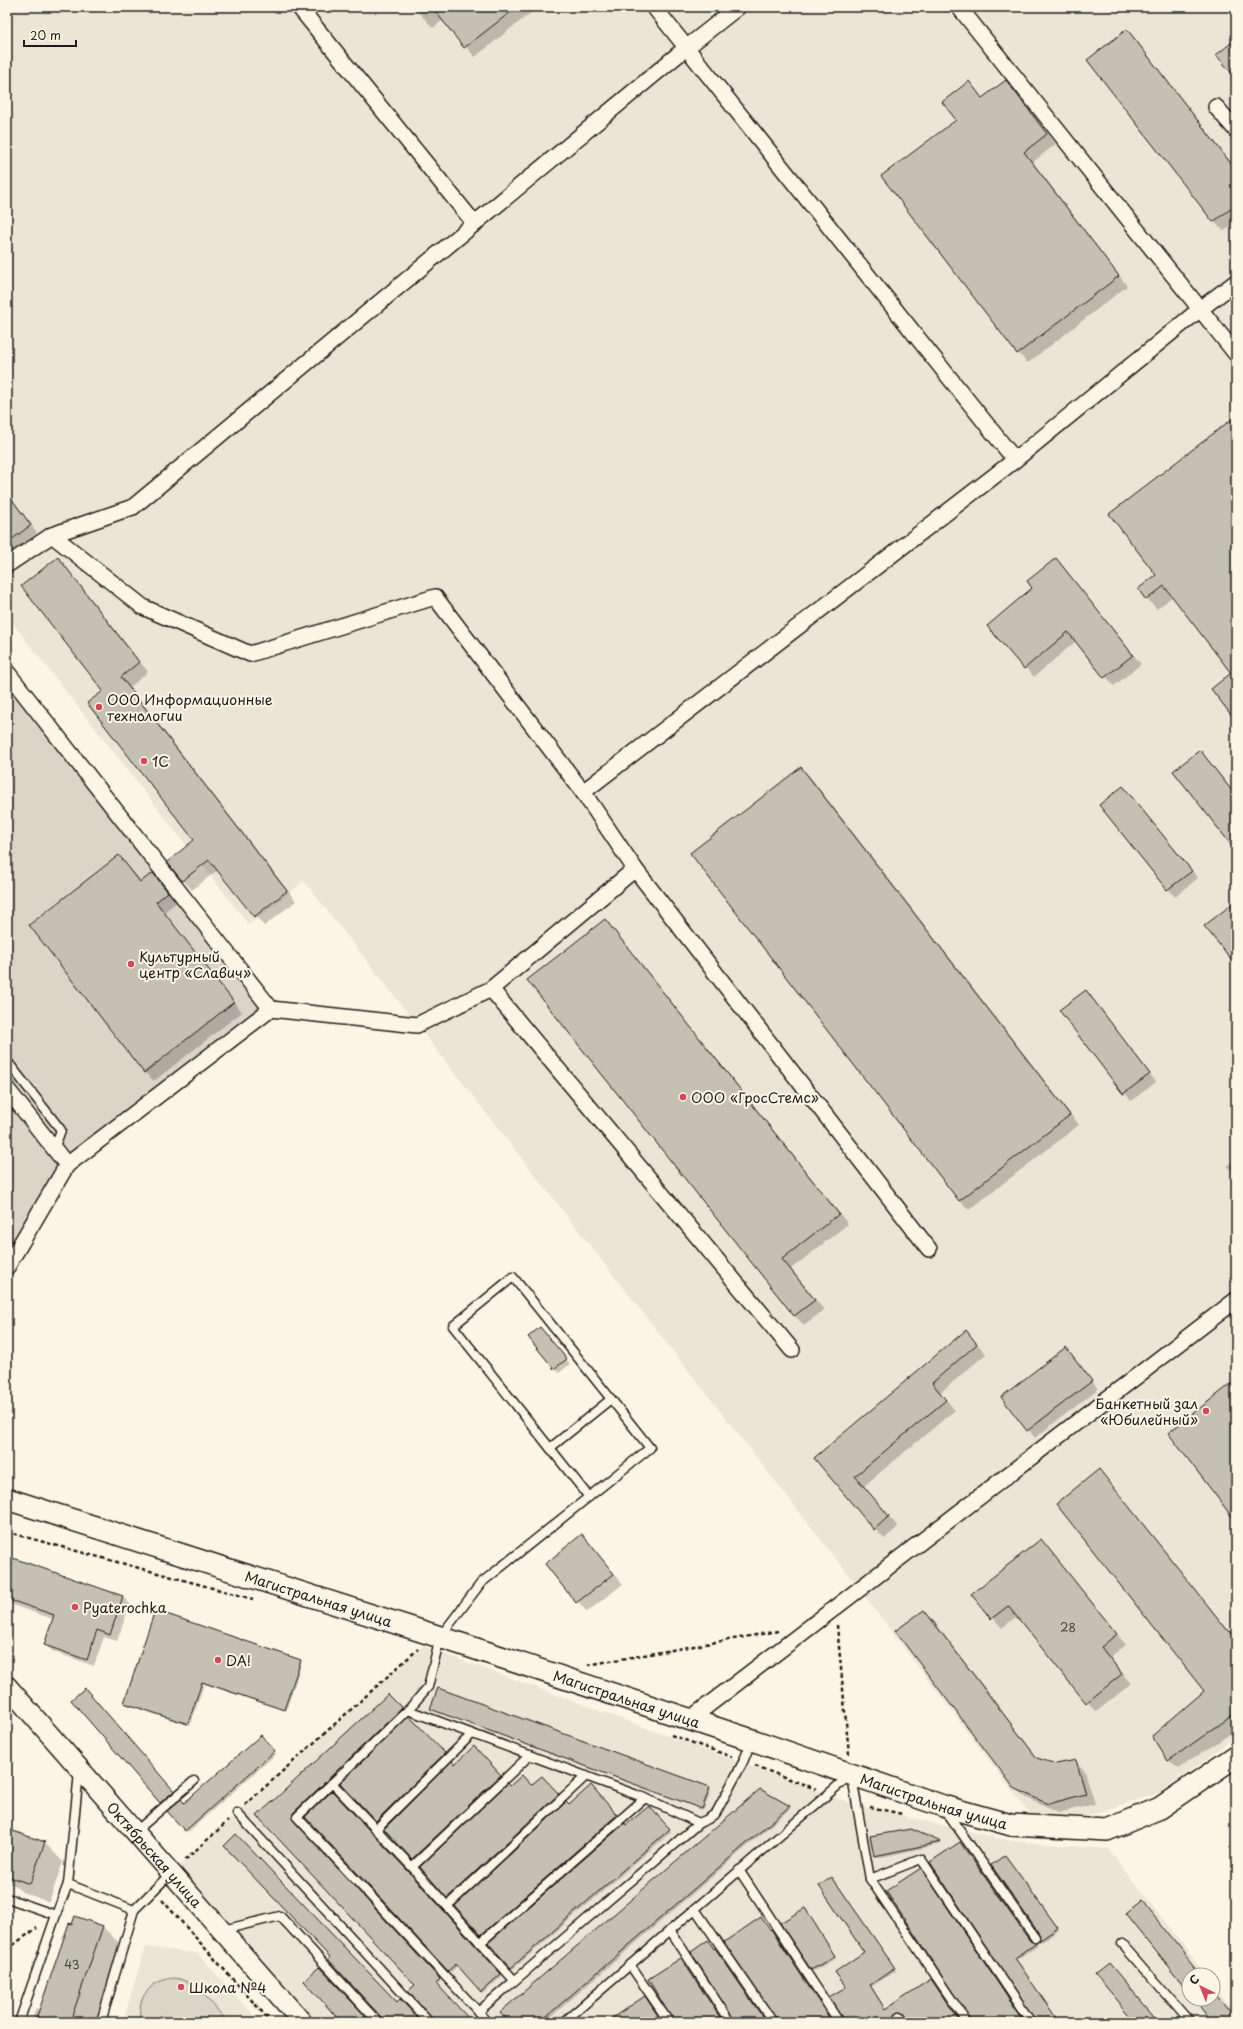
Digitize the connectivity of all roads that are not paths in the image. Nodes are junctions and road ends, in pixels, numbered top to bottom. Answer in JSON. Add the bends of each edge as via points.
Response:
{"nodes":[{"id":1,"x":299,"y":7,"type":"edge"},
{"id":2,"x":654,"y":7,"type":"edge"},
{"id":3,"x":738,"y":7,"type":"edge"},
{"id":4,"x":959,"y":7,"type":"edge"},
{"id":5,"x":686,"y":48,"type":"junction"},
{"id":6,"x":1216,"y":107,"type":"dead end"},
{"id":7,"x":1236,"y":130,"type":"edge"},
{"id":8,"x":475,"y":224,"type":"junction"},
{"id":9,"x":1236,"y":282,"type":"edge"},
{"id":10,"x":1199,"y":310,"type":"junction"},
{"id":11,"x":1236,"y":354,"type":"edge"},
{"id":12,"x":1015,"y":460,"type":"junction"},
{"id":13,"x":52,"y":535,"type":"junction"},
{"id":14,"x":7,"y":565,"type":"edge"},
{"id":15,"x":7,"y":672,"type":"edge"},
{"id":16,"x":583,"y":792,"type":"junction"},
{"id":17,"x":635,"y":870,"type":"junction"},
{"id":18,"x":491,"y":989,"type":"junction"},
{"id":19,"x":271,"y":1009,"type":"junction"},
{"id":20,"x":7,"y":1061,"type":"edge"},
{"id":21,"x":7,"y":1089,"type":"edge"},
{"id":22,"x":54,"y":1149,"type":"junction"},
{"id":23,"x":66,"y":1165,"type":"junction"},
{"id":24,"x":929,"y":1249,"type":"dead end"},
{"id":25,"x":7,"y":1267,"type":"edge"},
{"id":26,"x":1236,"y":1300,"type":"edge"},
{"id":27,"x":792,"y":1350,"type":"dead end"},
{"id":28,"x":611,"y":1399,"type":"junction"},
{"id":29,"x":550,"y":1448,"type":"junction"},
{"id":30,"x":590,"y":1497,"type":"junction"},
{"id":31,"x":7,"y":1499,"type":"edge"},
{"id":32,"x":431,"y":1641,"type":"junction"},
{"id":33,"x":7,"y":1686,"type":"edge"},
{"id":34,"x":408,"y":1710,"type":"junction"},
{"id":35,"x":690,"y":1719,"type":"junction"},
{"id":36,"x":472,"y":1734,"type":"junction"},
{"id":37,"x":752,"y":1740,"type":"junction"},
{"id":38,"x":530,"y":1756,"type":"junction"},
{"id":39,"x":1236,"y":1756,"type":"edge"},
{"id":40,"x":80,"y":1770,"type":"junction"},
{"id":41,"x":851,"y":1774,"type":"junction"},
{"id":42,"x":586,"y":1776,"type":"junction"},
{"id":43,"x":194,"y":1781,"type":"dead end"},
{"id":44,"x":332,"y":1782,"type":"junction"},
{"id":45,"x":645,"y":1798,"type":"junction"},
{"id":46,"x":943,"y":1806,"type":"junction"},
{"id":47,"x":237,"y":1813,"type":"road end"},
{"id":48,"x":698,"y":1823,"type":"junction"},
{"id":49,"x":376,"y":1829,"type":"junction"},
{"id":50,"x":135,"y":1832,"type":"junction"},
{"id":51,"x":412,"y":1867,"type":"junction"},
{"id":52,"x":739,"y":1870,"type":"junction"},
{"id":53,"x":171,"y":1873,"type":"junction"},
{"id":54,"x":870,"y":1879,"type":"junction"},
{"id":55,"x":68,"y":1884,"type":"junction"},
{"id":56,"x":7,"y":1898,"type":"edge"},
{"id":57,"x":447,"y":1906,"type":"junction"},
{"id":58,"x":695,"y":1908,"type":"junction"},
{"id":59,"x":134,"y":1910,"type":"junction"},
{"id":60,"x":56,"y":1915,"type":"junction"},
{"id":61,"x":223,"y":1930,"type":"junction"},
{"id":62,"x":670,"y":1930,"type":"junction"},
{"id":63,"x":1035,"y":1938,"type":"dead end"},
{"id":64,"x":480,"y":1943,"type":"junction"},
{"id":65,"x":1122,"y":1944,"type":"dead end"},
{"id":66,"x":630,"y":1964,"type":"junction"},
{"id":67,"x":514,"y":1980,"type":"junction"},
{"id":68,"x":478,"y":2012,"type":"junction"},
{"id":69,"x":19,"y":2022,"type":"edge"},
{"id":70,"x":101,"y":2022,"type":"edge"},
{"id":71,"x":302,"y":2022,"type":"edge"},
{"id":72,"x":378,"y":2022,"type":"edge"},
{"id":73,"x":429,"y":2022,"type":"edge"},
{"id":74,"x":488,"y":2022,"type":"edge"},
{"id":75,"x":564,"y":2022,"type":"edge"},
{"id":76,"x":669,"y":2022,"type":"edge"},
{"id":77,"x":730,"y":2022,"type":"edge"},
{"id":78,"x":773,"y":2022,"type":"edge"},
{"id":79,"x":839,"y":2022,"type":"edge"},
{"id":80,"x":967,"y":2022,"type":"edge"},
{"id":81,"x":1031,"y":2022,"type":"edge"},
{"id":82,"x":1190,"y":2022,"type":"edge"}],
"edges":[{"from":1,"to":8,"type":"street"},
{"from":2,"to":5,"type":"street"},
{"from":3,"to":5,"type":"street"},
{"from":4,"to":10,"type":"street"},
{"from":5,"to":8,"type":"street"},
{"from":5,"to":12,"type":"street"},
{"from":6,"to":7,"type":"street"},
{"from":8,"to":13,"type":"street","via":[[133,507]]},
{"from":9,"to":10,"type":"street"},
{"from":10,"to":11,"type":"street"},
{"from":10,"to":12,"type":"street"},
{"from":12,"to":16,"type":"street"},
{"from":13,"to":14,"type":"street"},
{"from":13,"to":16,"type":"street","via":[[143,607],[250,654],[435,597]]},
{"from":15,"to":19,"type":"street"},
{"from":16,"to":17,"type":"street"},
{"from":17,"to":18,"type":"street"},
{"from":17,"to":24,"type":"street"},
{"from":18,"to":19,"type":"street","via":[[417,1024]]},
{"from":18,"to":27,"type":"street"},
{"from":19,"to":23,"type":"street"},
{"from":20,"to":22,"type":"lane","via":[[61,1130]]},
{"from":21,"to":22,"type":"street"},
{"from":22,"to":23,"type":"street"},
{"from":23,"to":25,"type":"street"},
{"from":26,"to":35,"type":"street"},
{"from":28,"to":29,"type":"lane"},
{"from":28,"to":29,"type":"lane","via":[[513,1278],[452,1326]]},
{"from":28,"to":30,"type":"lane","via":[[650,1448]]},
{"from":29,"to":30,"type":"lane"},
{"from":30,"to":32,"type":"lane","via":[[481,1582]]},
{"from":31,"to":32,"type":"main road","name":"Магистральная улица"},
{"from":32,"to":34,"type":"lane","via":[[428,1687]]},
{"from":32,"to":35,"type":"main road","name":"Магистральная улица"},
{"from":33,"to":40,"type":"street","name":"Октябрьская улица"},
{"from":34,"to":36,"type":"lane"},
{"from":34,"to":44,"type":"lane"},
{"from":35,"to":37,"type":"main road","name":"Магистральная улица"},
{"from":36,"to":38,"type":"lane"},
{"from":36,"to":49,"type":"lane"},
{"from":37,"to":41,"type":"main road","name":"Магистральная улица"},
{"from":37,"to":48,"type":"lane","via":[[716,1813]]},
{"from":38,"to":42,"type":"lane"},
{"from":38,"to":51,"type":"lane"},
{"from":39,"to":46,"type":"main road","name":"Магистральная улица","via":[[1160,1808],[1107,1830],[1011,1824]]},
{"from":40,"to":50,"type":"street","name":"Октябрьская улица"},
{"from":40,"to":55,"type":"lane"},
{"from":41,"to":46,"type":"main road","name":"Магистральная улица"},
{"from":41,"to":52,"type":"lane"},
{"from":41,"to":54,"type":"lane"},
{"from":42,"to":45,"type":"lane"},
{"from":42,"to":57,"type":"lane"},
{"from":43,"to":50,"type":"lane"},
{"from":44,"to":49,"type":"lane"},
{"from":44,"to":68,"type":"lane","via":[[297,1817]]},
{"from":45,"to":48,"type":"lane"},
{"from":45,"to":64,"type":"lane"},
{"from":46,"to":63,"type":"lane"},
{"from":47,"to":73,"type":"lane"},
{"from":48,"to":67,"type":"lane"},
{"from":49,"to":51,"type":"lane"},
{"from":50,"to":53,"type":"street","name":"Октябрьская улица"},
{"from":51,"to":57,"type":"lane"},
{"from":52,"to":58,"type":"lane"},
{"from":52,"to":79,"type":"lane"},
{"from":53,"to":59,"type":"lane"},
{"from":53,"to":61,"type":"street","name":"Октябрьская улица"},
{"from":54,"to":80,"type":"lane"},
{"from":54,"to":81,"type":"lane","via":[[921,1859]]},
{"from":55,"to":59,"type":"lane"},
{"from":55,"to":60,"type":"lane"},
{"from":56,"to":60,"type":"lane"},
{"from":57,"to":64,"type":"lane"},
{"from":58,"to":62,"type":"lane"},
{"from":58,"to":78,"type":"lane"},
{"from":59,"to":70,"type":"lane"},
{"from":60,"to":69,"type":"lane"},
{"from":61,"to":71,"type":"street","name":"Октябрьская улица"},
{"from":61,"to":72,"type":"lane","via":[[280,1916]]},
{"from":62,"to":66,"type":"lane"},
{"from":62,"to":77,"type":"lane"},
{"from":64,"to":67,"type":"lane"},
{"from":65,"to":82,"type":"lane"},
{"from":66,"to":75,"type":"lane"},
{"from":66,"to":76,"type":"lane"},
{"from":67,"to":68,"type":"lane"},
{"from":68,"to":74,"type":"lane"}]}
